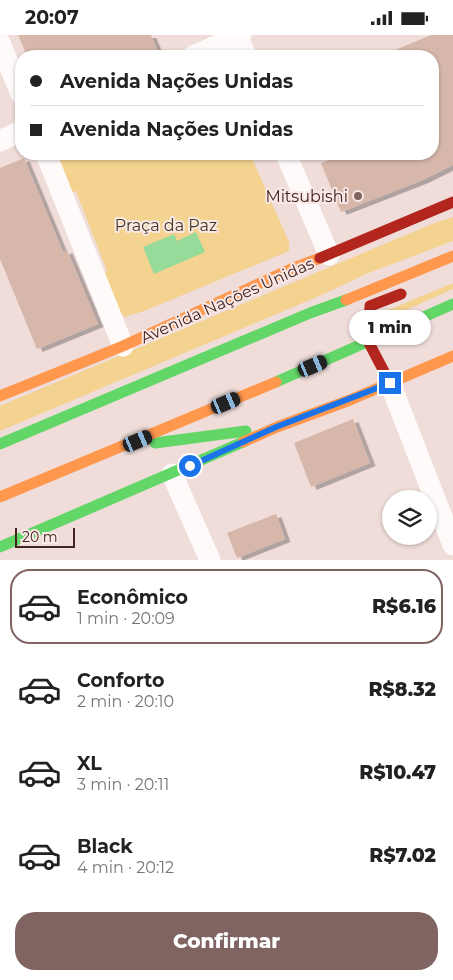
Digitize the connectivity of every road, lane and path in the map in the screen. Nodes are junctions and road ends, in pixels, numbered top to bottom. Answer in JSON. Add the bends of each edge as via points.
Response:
{"nodes":[{"id":1,"x":238,"y":36,"type":"edge"},
{"id":2,"x":0,"y":43,"type":"edge"},
{"id":3,"x":206,"y":50,"type":"edge"},
{"id":4,"x":244,"y":50,"type":"edge"},
{"id":5,"x":15,"y":79,"type":"edge"},
{"id":6,"x":15,"y":134,"type":"edge"},
{"id":7,"x":0,"y":141,"type":"edge"},
{"id":8,"x":48,"y":160,"type":"edge"},
{"id":9,"x":289,"y":160,"type":"edge"},
{"id":10,"x":453,"y":202,"type":"edge"},
{"id":11,"x":453,"y":207,"type":"edge"},
{"id":12,"x":439,"y":208,"type":"junction"},
{"id":13,"x":329,"y":255,"type":"junction"},
{"id":14,"x":453,"y":256,"type":"edge"},
{"id":15,"x":407,"y":291,"type":"dead end"},
{"id":16,"x":453,"y":303,"type":"edge"},
{"id":17,"x":368,"y":341,"type":"junction"},
{"id":18,"x":123,"y":346,"type":"junction"},
{"id":19,"x":453,"y":356,"type":"edge"},
{"id":20,"x":390,"y":383,"type":"junction"},
{"id":21,"x":0,"y":396,"type":"edge"},
{"id":22,"x":276,"y":427,"type":"junction"},
{"id":23,"x":0,"y":443,"type":"edge"},
{"id":24,"x":121,"y":448,"type":"junction"},
{"id":25,"x":172,"y":474,"type":"junction"},
{"id":26,"x":0,"y":497,"type":"edge"},
{"id":27,"x":453,"y":545,"type":"edge"},
{"id":28,"x":0,"y":547,"type":"edge"},
{"id":29,"x":210,"y":560,"type":"edge"}],
"edges":[{"from":1,"to":3,"type":"street"},
{"from":1,"to":4,"type":"street"},
{"from":2,"to":5,"type":"street"},
{"from":6,"to":7,"type":"street"},
{"from":8,"to":18,"type":"street"},
{"from":9,"to":13,"type":"street"},
{"from":10,"to":12,"type":"main road","name":"Avenida Nações Unidas"},
{"from":11,"to":12,"type":"main road"},
{"from":12,"to":13,"type":"main road","name":"Avenida Nações Unidas"},
{"from":13,"to":18,"type":"main road","name":"Avenida Nações Unidas","via":[[291,269]]},
{"from":14,"to":23,"type":"main road"},
{"from":15,"to":17,"type":"main road","via":[[370,306]]},
{"from":16,"to":17,"type":"main road"},
{"from":17,"to":20,"type":"main road"},
{"from":17,"to":24,"type":"main road"},
{"from":18,"to":21,"type":"main road","name":"Avenida Nações Unidas"},
{"from":19,"to":20,"type":"main road"},
{"from":20,"to":22,"type":"main road"},
{"from":20,"to":27,"type":"street"},
{"from":22,"to":24,"type":"main road"},
{"from":22,"to":25,"type":"main road"},
{"from":24,"to":26,"type":"main road"},
{"from":25,"to":28,"type":"main road"},
{"from":25,"to":29,"type":"street"}]}
